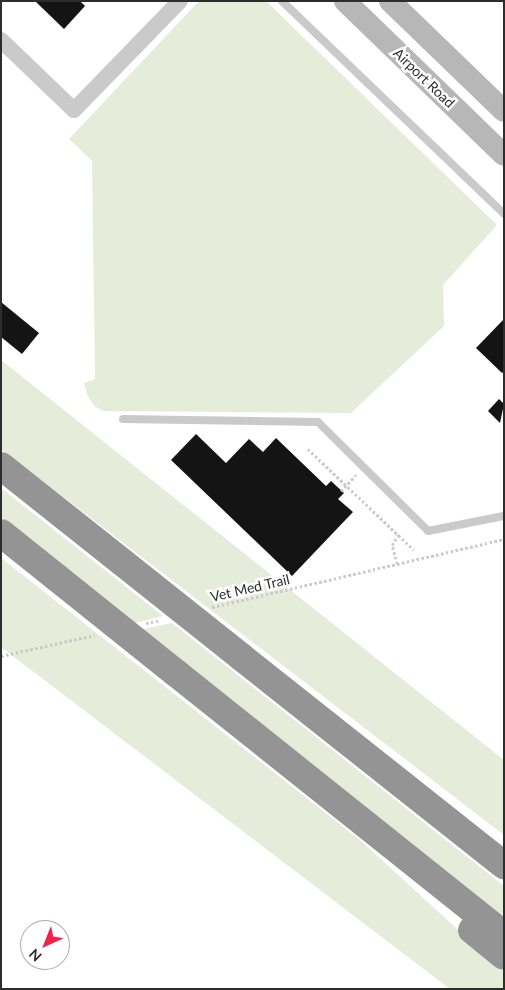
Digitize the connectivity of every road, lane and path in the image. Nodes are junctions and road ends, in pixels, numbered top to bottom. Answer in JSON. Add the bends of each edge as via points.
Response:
{"nodes":[{"id":1,"x":180,"y":1,"type":"edge"},
{"id":2,"x":282,"y":1,"type":"edge"},
{"id":3,"x":345,"y":1,"type":"edge"},
{"id":4,"x":390,"y":1,"type":"edge"},
{"id":5,"x":1,"y":40,"type":"edge"},
{"id":6,"x":504,"y":111,"type":"edge"},
{"id":7,"x":504,"y":155,"type":"edge"},
{"id":8,"x":504,"y":214,"type":"edge"},
{"id":9,"x":123,"y":419,"type":"dead end"},
{"id":10,"x":308,"y":448,"type":"dead end"},
{"id":11,"x":1,"y":466,"type":"edge"},
{"id":12,"x":362,"y":468,"type":"junction"},
{"id":13,"x":346,"y":486,"type":"junction"},
{"id":14,"x":341,"y":491,"type":"dead end"},
{"id":15,"x":504,"y":516,"type":"edge"},
{"id":16,"x":1,"y":533,"type":"edge"},
{"id":17,"x":398,"y":535,"type":"junction"},
{"id":18,"x":504,"y":538,"type":"edge"},
{"id":19,"x":414,"y":550,"type":"dead end"},
{"id":20,"x":397,"y":564,"type":"junction"},
{"id":21,"x":202,"y":610,"type":"dead end"},
{"id":22,"x":164,"y":619,"type":"dead end"},
{"id":23,"x":135,"y":626,"type":"dead end"},
{"id":24,"x":106,"y":632,"type":"dead end"},
{"id":25,"x":1,"y":656,"type":"edge"},
{"id":26,"x":390,"y":773,"type":"junction"},
{"id":27,"x":504,"y":854,"type":"edge"},
{"id":28,"x":504,"y":865,"type":"edge"},
{"id":29,"x":418,"y":867,"type":"junction"},
{"id":30,"x":504,"y":935,"type":"edge"},
{"id":31,"x":504,"y":956,"type":"edge"}],
"edges":[{"from":1,"to":5,"type":"street","via":[[74,110]]},
{"from":2,"to":8,"type":"lane"},
{"from":3,"to":7,"type":"main road","name":"Airport Road"},
{"from":4,"to":6,"type":"main road"},
{"from":9,"to":12,"type":"lane","via":[[312,421]]},
{"from":10,"to":13,"type":"path"},
{"from":11,"to":26,"type":"highway","bridge":true},
{"from":12,"to":13,"type":"path"},
{"from":12,"to":15,"type":"lane","via":[[428,532]]},
{"from":13,"to":14,"type":"path"},
{"from":13,"to":17,"type":"path"},
{"from":16,"to":29,"type":"highway","bridge":true},
{"from":17,"to":19,"type":"path"},
{"from":17,"to":20,"type":"path","via":[[392,545]]},
{"from":18,"to":20,"type":"path","name":"Vet Med Trail"},
{"from":20,"to":21,"type":"path","name":"Vet Med Trail"},
{"from":22,"to":23,"type":"path"},
{"from":24,"to":25,"type":"path"},
{"from":26,"to":27,"type":"highway"},
{"from":26,"to":28,"type":"highway"},
{"from":29,"to":30,"type":"highway"},
{"from":29,"to":31,"type":"highway","via":[[458,918]]}]}
